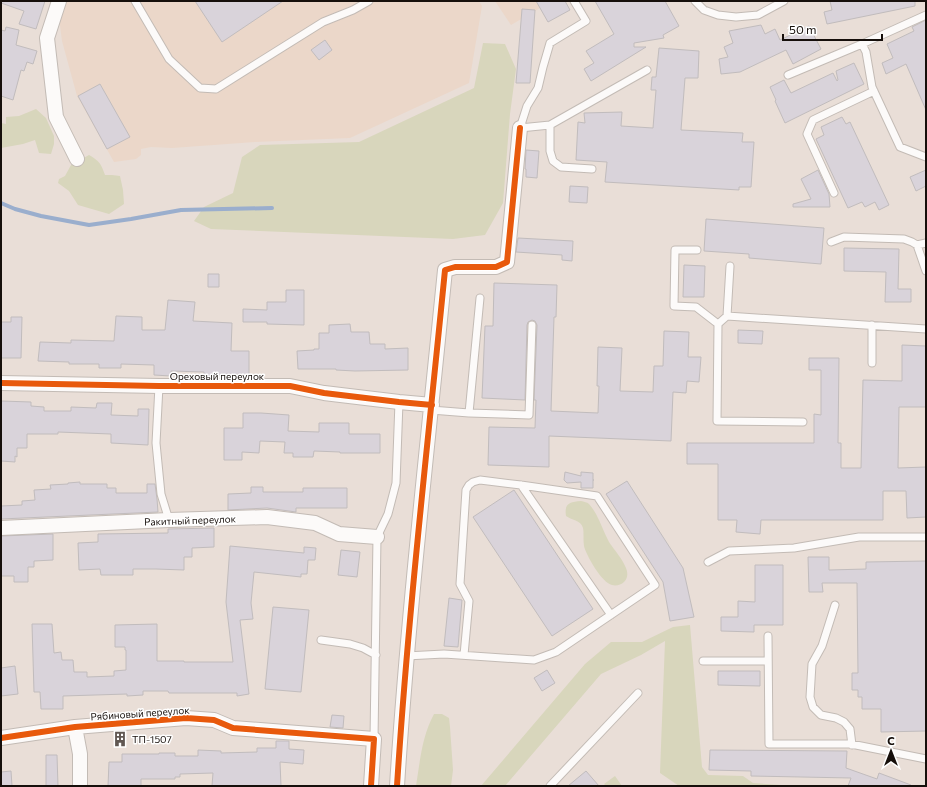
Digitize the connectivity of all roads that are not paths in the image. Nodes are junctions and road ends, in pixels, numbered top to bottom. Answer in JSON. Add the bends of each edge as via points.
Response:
{"nodes":[{"id":1,"x":59,"y":1,"type":"edge"},
{"id":2,"x":135,"y":1,"type":"edge"},
{"id":3,"x":369,"y":1,"type":"edge"},
{"id":4,"x":574,"y":1,"type":"edge"},
{"id":5,"x":695,"y":1,"type":"edge"},
{"id":6,"x":784,"y":1,"type":"edge"},
{"id":7,"x":926,"y":15,"type":"edge"},
{"id":8,"x":862,"y":44,"type":"junction"},
{"id":9,"x":647,"y":70,"type":"dead end"},
{"id":10,"x":788,"y":75,"type":"dead end"},
{"id":11,"x":874,"y":91,"type":"junction"},
{"id":12,"x":550,"y":125,"type":"junction"},
{"id":13,"x":520,"y":128,"type":"junction"},
{"id":14,"x":926,"y":157,"type":"edge"},
{"id":15,"x":78,"y":159,"type":"dead end"},
{"id":16,"x":592,"y":169,"type":"dead end"},
{"id":17,"x":834,"y":193,"type":"dead end"},
{"id":18,"x":831,"y":242,"type":"dead end"},
{"id":19,"x":926,"y":243,"type":"edge"},
{"id":20,"x":917,"y":245,"type":"junction"},
{"id":21,"x":697,"y":250,"type":"dead end"},
{"id":22,"x":730,"y":266,"type":"dead end"},
{"id":23,"x":926,"y":271,"type":"edge"},
{"id":24,"x":480,"y":298,"type":"dead end"},
{"id":25,"x":727,"y":316,"type":"junction"},
{"id":26,"x":718,"y":324,"type":"junction"},
{"id":27,"x":532,"y":325,"type":"dead end"},
{"id":28,"x":872,"y":325,"type":"junction"},
{"id":29,"x":926,"y":329,"type":"edge"},
{"id":30,"x":872,"y":363,"type":"dead end"},
{"id":31,"x":1,"y":383,"type":"edge"},
{"id":32,"x":159,"y":386,"type":"junction"},
{"id":33,"x":399,"y":402,"type":"junction"},
{"id":34,"x":431,"y":408,"type":"junction"},
{"id":35,"x":468,"y":413,"type":"junction"},
{"id":36,"x":803,"y":422,"type":"dead end"},
{"id":37,"x":521,"y":485,"type":"junction"},
{"id":38,"x":169,"y":520,"type":"junction"},
{"id":39,"x":1,"y":528,"type":"edge"},
{"id":40,"x":377,"y":537,"type":"junction"},
{"id":41,"x":926,"y":537,"type":"edge"},
{"id":42,"x":708,"y":562,"type":"dead end"},
{"id":43,"x":836,"y":605,"type":"dead end"},
{"id":44,"x":611,"y":615,"type":"junction"},
{"id":45,"x":768,"y":636,"type":"dead end"},
{"id":46,"x":321,"y":640,"type":"dead end"},
{"id":47,"x":464,"y":655,"type":"junction"},
{"id":48,"x":376,"y":656,"type":"junction"},
{"id":49,"x":406,"y":656,"type":"junction"},
{"id":50,"x":703,"y":661,"type":"dead end"},
{"id":51,"x":768,"y":661,"type":"junction"},
{"id":52,"x":638,"y":693,"type":"dead end"},
{"id":53,"x":75,"y":727,"type":"junction"},
{"id":54,"x":1,"y":738,"type":"edge"},
{"id":55,"x":374,"y":740,"type":"junction"},
{"id":56,"x":852,"y":744,"type":"junction"},
{"id":57,"x":926,"y":759,"type":"edge"},
{"id":58,"x":80,"y":786,"type":"edge"},
{"id":59,"x":371,"y":786,"type":"edge"},
{"id":60,"x":397,"y":786,"type":"edge"},
{"id":61,"x":550,"y":786,"type":"edge"}],
"edges":[{"from":1,"to":15,"type":"street","via":[[47,38],[56,117]]},
{"from":2,"to":3,"type":"lane","via":[[169,59],[200,88],[216,89],[323,22]]},
{"from":4,"to":13,"type":"lane","via":[[586,21],[550,43],[538,88],[527,106]]},
{"from":5,"to":6,"type":"lane","via":[[704,10],[736,17],[758,15]]},
{"from":7,"to":8,"type":"lane"},
{"from":8,"to":10,"type":"lane"},
{"from":8,"to":11,"type":"lane"},
{"from":9,"to":12,"type":"lane"},
{"from":11,"to":14,"type":"lane","via":[[900,147]]},
{"from":11,"to":17,"type":"lane","via":[[813,120],[807,134]]},
{"from":12,"to":13,"type":"lane"},
{"from":12,"to":16,"type":"lane","via":[[550,152],[553,161],[561,167]]},
{"from":13,"to":34,"type":"street","via":[[507,262],[496,267],[455,267],[446,270]]},
{"from":18,"to":20,"type":"lane","via":[[844,237],[904,239]]},
{"from":19,"to":20,"type":"lane"},
{"from":20,"to":23,"type":"lane"},
{"from":21,"to":26,"type":"lane","via":[[675,250],[674,306],[696,307]]},
{"from":22,"to":25,"type":"lane"},
{"from":24,"to":35,"type":"lane"},
{"from":25,"to":26,"type":"lane"},
{"from":25,"to":28,"type":"lane"},
{"from":26,"to":36,"type":"lane","via":[[717,421]]},
{"from":27,"to":35,"type":"lane","via":[[529,415]]},
{"from":28,"to":29,"type":"lane"},
{"from":28,"to":30,"type":"lane"},
{"from":31,"to":32,"type":"street","name":"Ореховый переулок"},
{"from":32,"to":33,"type":"street","name":"Ореховый переулок","via":[[290,386]]},
{"from":32,"to":38,"type":"lane","via":[[156,443],[161,494]]},
{"from":33,"to":34,"type":"street","name":"Ореховый переулок"},
{"from":33,"to":40,"type":"lane","via":[[396,483],[388,514]]},
{"from":34,"to":35,"type":"lane"},
{"from":34,"to":49,"type":"street"},
{"from":37,"to":44,"type":"lane"},
{"from":37,"to":44,"type":"lane","via":[[598,496],[655,585]]},
{"from":37,"to":47,"type":"lane","via":[[480,480],[468,485],[466,490],[460,584],[469,601]]},
{"from":38,"to":39,"type":"street","name":"Ракитный переулок"},
{"from":38,"to":40,"type":"street","name":"Ракитный переулок","via":[[267,517],[315,523],[340,534]]},
{"from":40,"to":48,"type":"lane"},
{"from":41,"to":42,"type":"lane","via":[[859,537],[794,548],[730,551]]},
{"from":43,"to":56,"type":"lane","via":[[822,646],[812,664],[810,697],[812,707],[821,715],[844,722],[850,729]]},
{"from":44,"to":47,"type":"lane","via":[[556,652],[534,660]]},
{"from":45,"to":51,"type":"lane"},
{"from":46,"to":48,"type":"lane","via":[[350,644]]},
{"from":47,"to":49,"type":"lane"},
{"from":48,"to":55,"type":"lane"},
{"from":49,"to":60,"type":"street"},
{"from":50,"to":51,"type":"lane"},
{"from":51,"to":56,"type":"lane","via":[[769,744]]},
{"from":52,"to":61,"type":"lane"},
{"from":53,"to":54,"type":"street","name":"Рябиновый переулок"},
{"from":53,"to":55,"type":"street","name":"Рябиновый переулок","via":[[186,718],[214,720],[233,728]]},
{"from":53,"to":58,"type":"street","via":[[80,754]]},
{"from":55,"to":59,"type":"street"},
{"from":56,"to":57,"type":"lane"}]}
